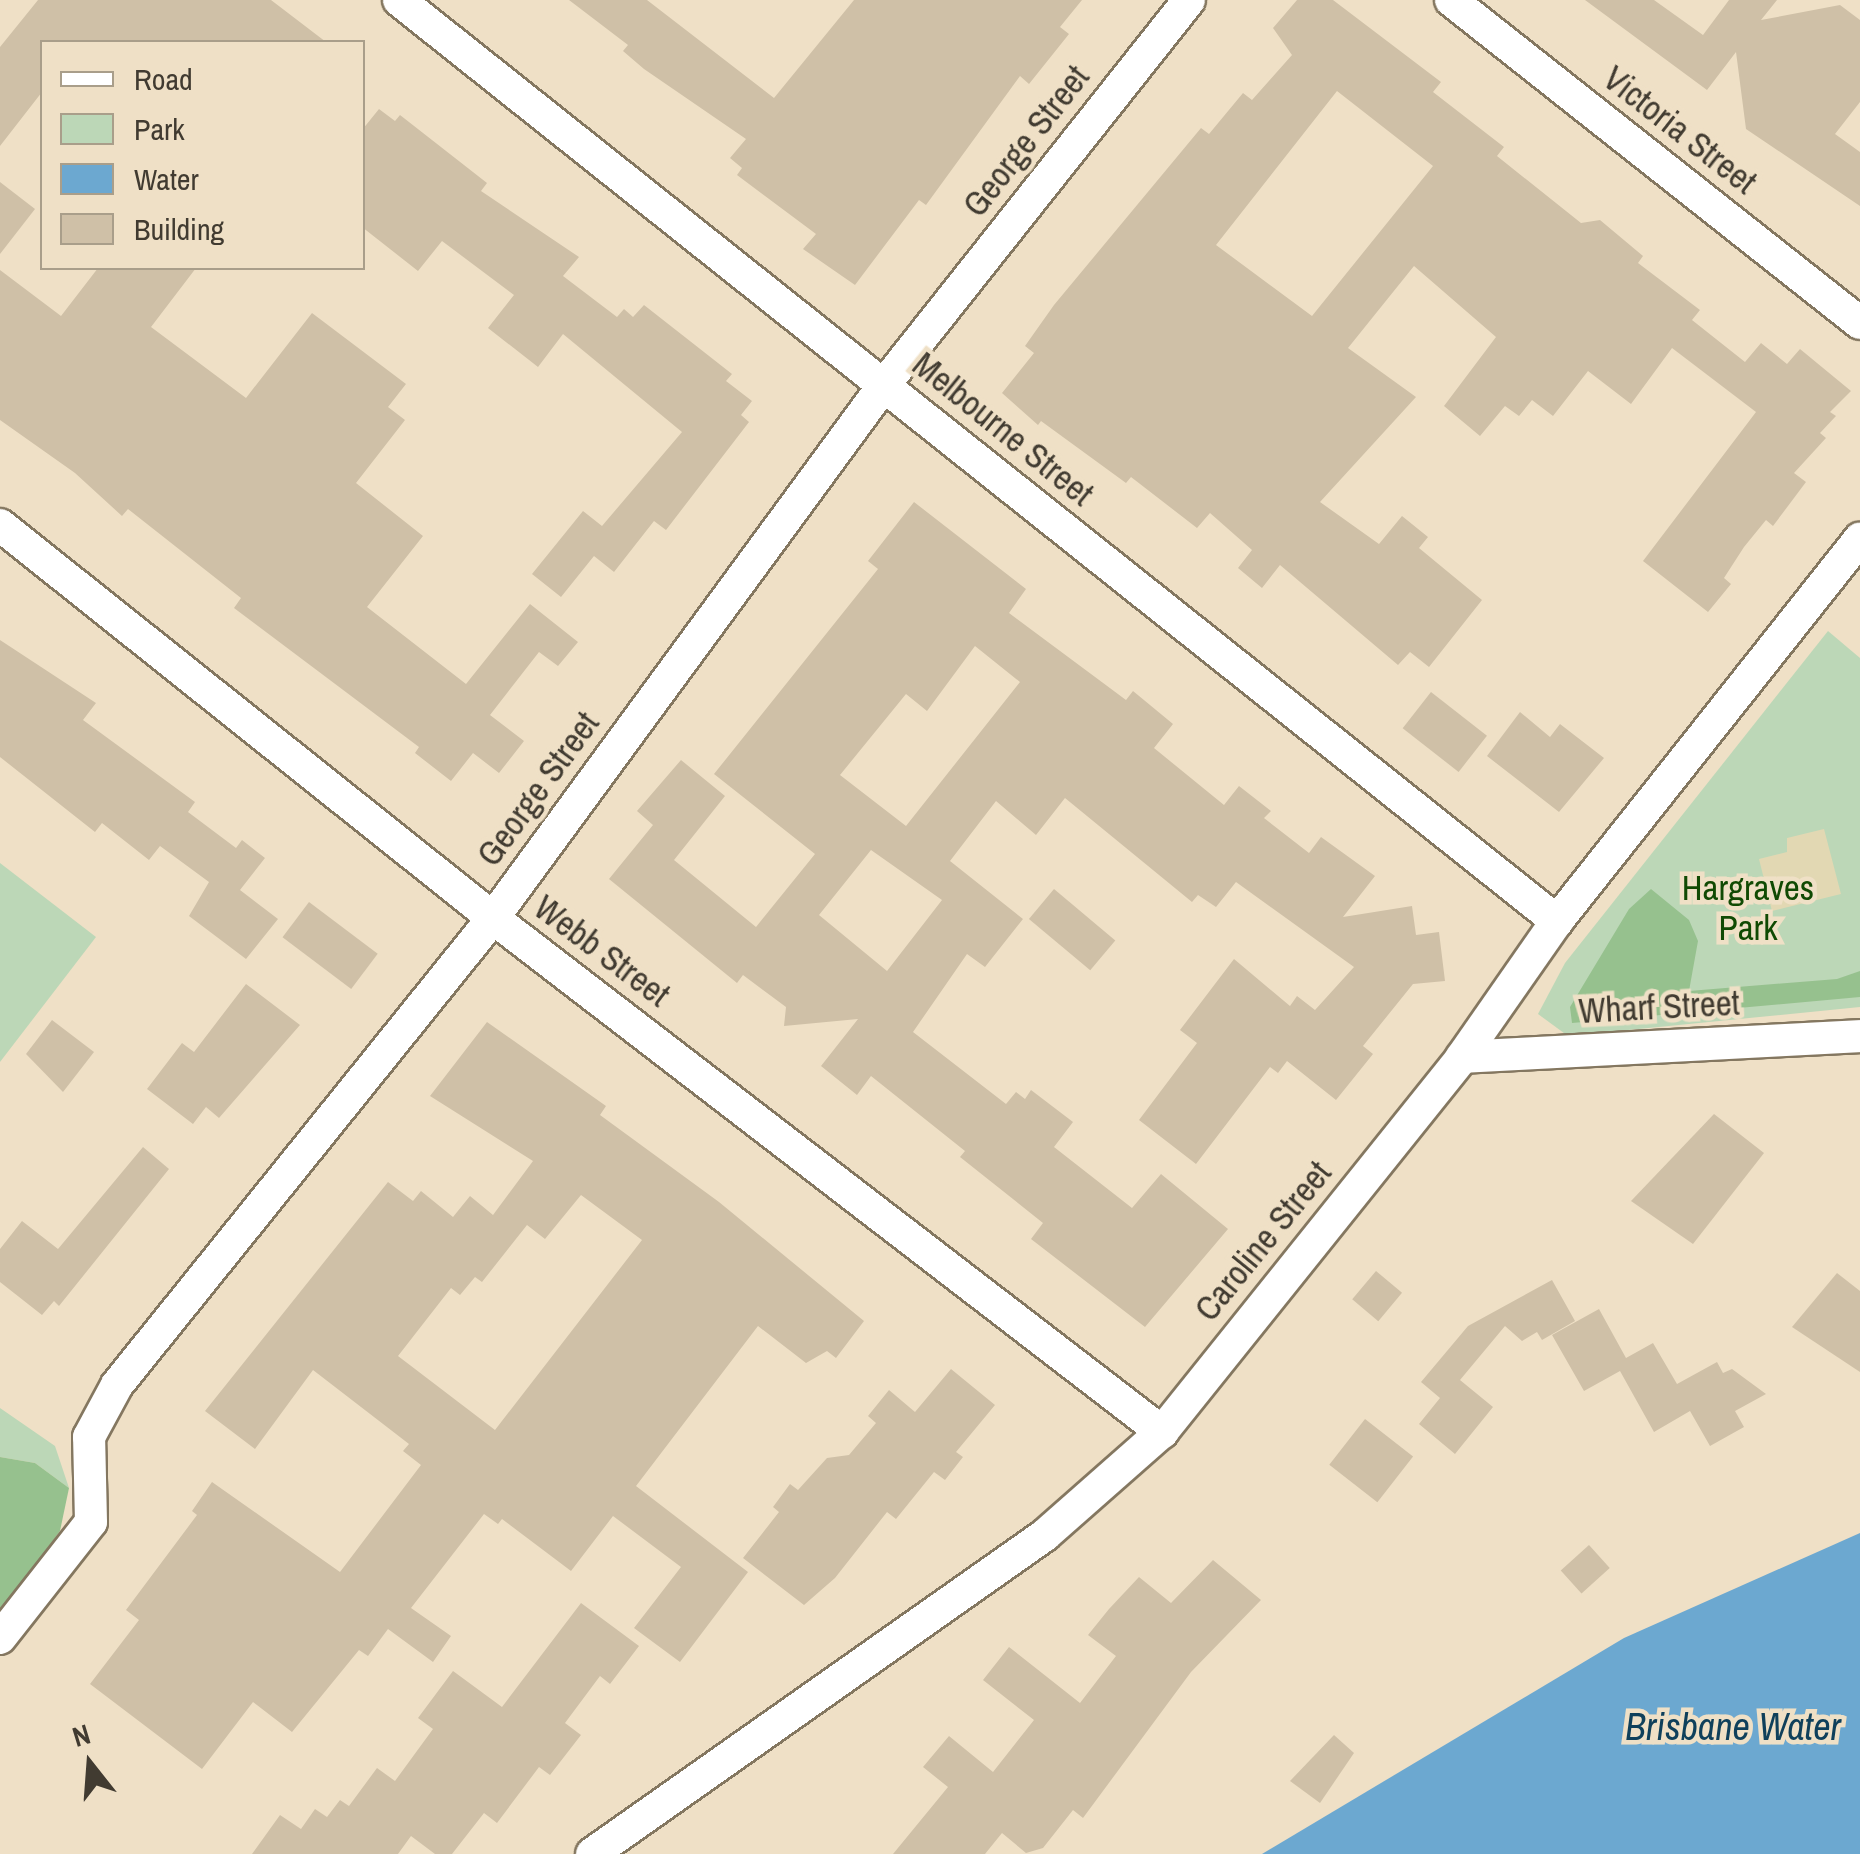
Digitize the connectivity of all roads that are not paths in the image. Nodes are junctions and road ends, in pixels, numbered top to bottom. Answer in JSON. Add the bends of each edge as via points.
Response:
{"nodes":[{"id":1,"x":398,"y":0,"type":"edge"},
{"id":2,"x":1189,"y":0,"type":"edge"},
{"id":3,"x":1451,"y":0,"type":"edge"},
{"id":4,"x":1860,"y":323,"type":"edge"},
{"id":5,"x":884,"y":386,"type":"junction"},
{"id":6,"x":0,"y":525,"type":"edge"},
{"id":7,"x":1860,"y":539,"type":"edge"},
{"id":8,"x":493,"y":918,"type":"junction"},
{"id":9,"x":1557,"y":921,"type":"junction"},
{"id":10,"x":1860,"y":1036,"type":"edge"},
{"id":11,"x":1462,"y":1057,"type":"junction"},
{"id":12,"x":1162,"y":1432,"type":"junction"},
{"id":13,"x":0,"y":1638,"type":"edge"},
{"id":14,"x":592,"y":1854,"type":"edge"}],
"edges":[{"from":1,"to":5,"type":"street","name":"Melbourne Street"},
{"from":2,"to":5,"type":"street","name":"George Street"},
{"from":3,"to":4,"type":"street","name":"Victoria Street"},
{"from":5,"to":8,"type":"street","name":"George Street"},
{"from":5,"to":9,"type":"street","name":"Melbourne Street"},
{"from":6,"to":8,"type":"street","name":"Webb Street"},
{"from":7,"to":9,"type":"street","name":"Caroline Street"},
{"from":8,"to":12,"type":"street","name":"Webb Street"},
{"from":8,"to":13,"type":"street","name":"George Street","via":[[117,1385],[90,1437],[91,1522]]},
{"from":9,"to":11,"type":"street","name":"Caroline Street"},
{"from":10,"to":11,"type":"street","name":"Wharf Street"},
{"from":11,"to":12,"type":"street","name":"Caroline Street"},
{"from":12,"to":14,"type":"street","name":"Caroline Street","via":[[1045,1535]]}]}
